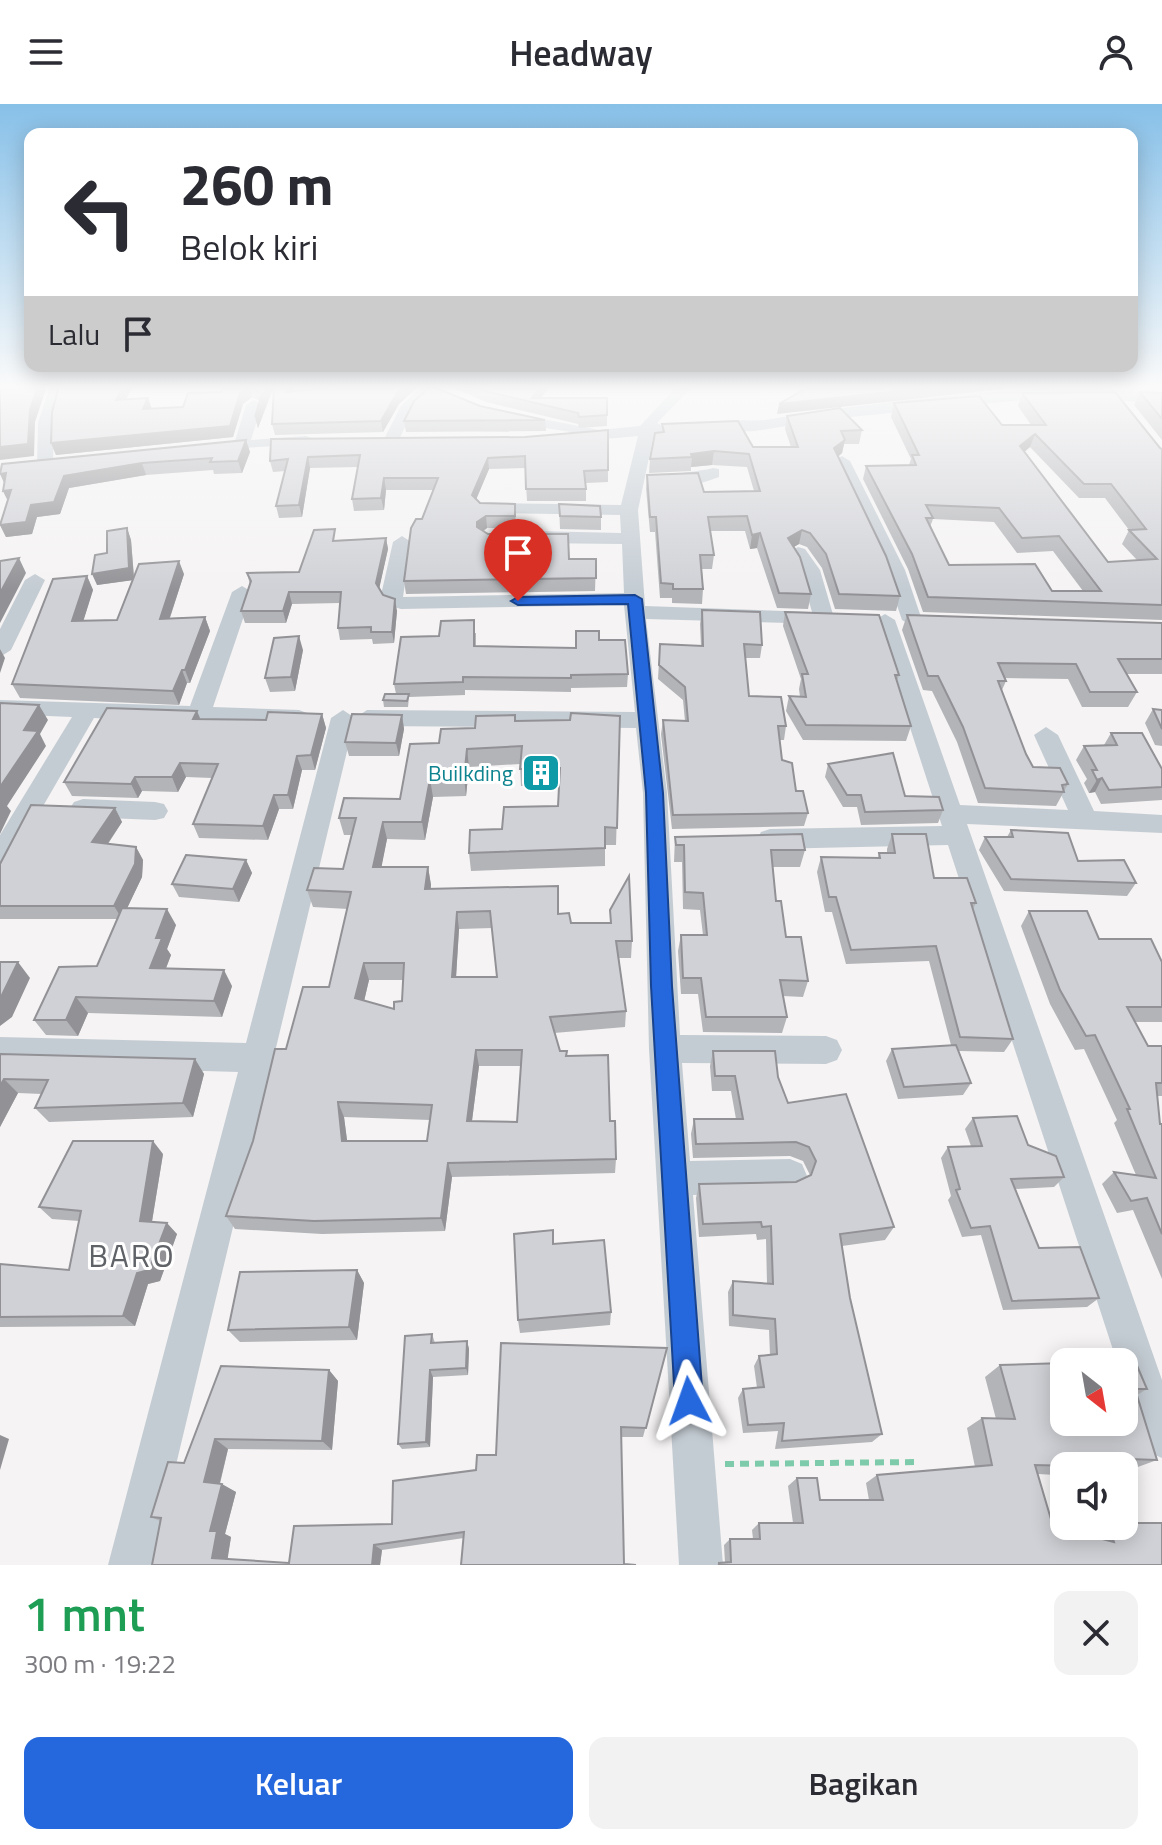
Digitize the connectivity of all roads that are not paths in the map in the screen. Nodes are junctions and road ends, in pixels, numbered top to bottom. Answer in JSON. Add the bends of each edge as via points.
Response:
{"nodes":[{"id":1,"x":50,"y":454,"type":"edge"},
{"id":2,"x":643,"y":454,"type":"edge"},
{"id":3,"x":842,"y":461,"type":"edge"},
{"id":4,"x":22,"y":465,"type":"edge"},
{"id":5,"x":713,"y":473,"type":"dead end"},
{"id":6,"x":637,"y":481,"type":"junction"},
{"id":7,"x":485,"y":508,"type":"edge"},
{"id":8,"x":630,"y":524,"type":"junction"},
{"id":9,"x":521,"y":537,"type":"edge"},
{"id":10,"x":402,"y":542,"type":"dead end"},
{"id":11,"x":798,"y":553,"type":"edge"},
{"id":12,"x":35,"y":580,"type":"dead end"},
{"id":13,"x":242,"y":592,"type":"dead end"},
{"id":14,"x":635,"y":606,"type":"junction"},
{"id":15,"x":0,"y":650,"type":"edge"},
{"id":16,"x":0,"y":707,"type":"edge"},
{"id":17,"x":88,"y":709,"type":"junction"},
{"id":18,"x":198,"y":716,"type":"junction"},
{"id":19,"x":343,"y":718,"type":"junction"},
{"id":20,"x":647,"y":720,"type":"junction"},
{"id":21,"x":1046,"y":735,"type":"dead end"},
{"id":22,"x":32,"y":806,"type":"junction"},
{"id":23,"x":155,"y":811,"type":"dead end"},
{"id":24,"x":1086,"y":821,"type":"junction"},
{"id":25,"x":1162,"y":824,"type":"edge"},
{"id":26,"x":955,"y":825,"type":"junction"},
{"id":27,"x":752,"y":839,"type":"edge"},
{"id":28,"x":0,"y":857,"type":"edge"},
{"id":29,"x":665,"y":1049,"type":"junction"},
{"id":30,"x":826,"y":1050,"type":"dead end"},
{"id":31,"x":0,"y":1051,"type":"edge"},
{"id":32,"x":259,"y":1058,"type":"junction"},
{"id":33,"x":790,"y":1176,"type":"dead end"},
{"id":34,"x":674,"y":1178,"type":"junction"},
{"id":35,"x":1162,"y":1438,"type":"edge"},
{"id":36,"x":130,"y":1565,"type":"edge"},
{"id":37,"x":701,"y":1565,"type":"edge"}],
"edges":[{"from":1,"to":4,"type":"street","via":[[53,462]]},
{"from":2,"to":6,"type":"street"},
{"from":3,"to":26,"type":"street","via":[[895,570],[898,620]]},
{"from":5,"to":6,"type":"street","via":[[697,479]]},
{"from":6,"to":8,"type":"street"},
{"from":7,"to":8,"type":"street"},
{"from":8,"to":9,"type":"street"},
{"from":8,"to":14,"type":"street"},
{"from":10,"to":14,"type":"street","via":[[391,595],[401,603]]},
{"from":11,"to":14,"type":"street","via":[[831,618]]},
{"from":12,"to":15,"type":"street"},
{"from":13,"to":18,"type":"street"},
{"from":14,"to":20,"type":"street"},
{"from":16,"to":17,"type":"street"},
{"from":17,"to":18,"type":"street"},
{"from":17,"to":22,"type":"street"},
{"from":18,"to":19,"type":"street"},
{"from":19,"to":20,"type":"street"},
{"from":19,"to":32,"type":"street"},
{"from":20,"to":29,"type":"street","via":[[669,841]]},
{"from":21,"to":24,"type":"street"},
{"from":22,"to":23,"type":"street"},
{"from":22,"to":28,"type":"street"},
{"from":24,"to":25,"type":"street"},
{"from":24,"to":26,"type":"street"},
{"from":26,"to":27,"type":"street"},
{"from":26,"to":35,"type":"street"},
{"from":29,"to":30,"type":"street"},
{"from":29,"to":34,"type":"street"},
{"from":31,"to":32,"type":"street"},
{"from":32,"to":36,"type":"street"},
{"from":33,"to":34,"type":"street"},
{"from":34,"to":37,"type":"street"}]}
